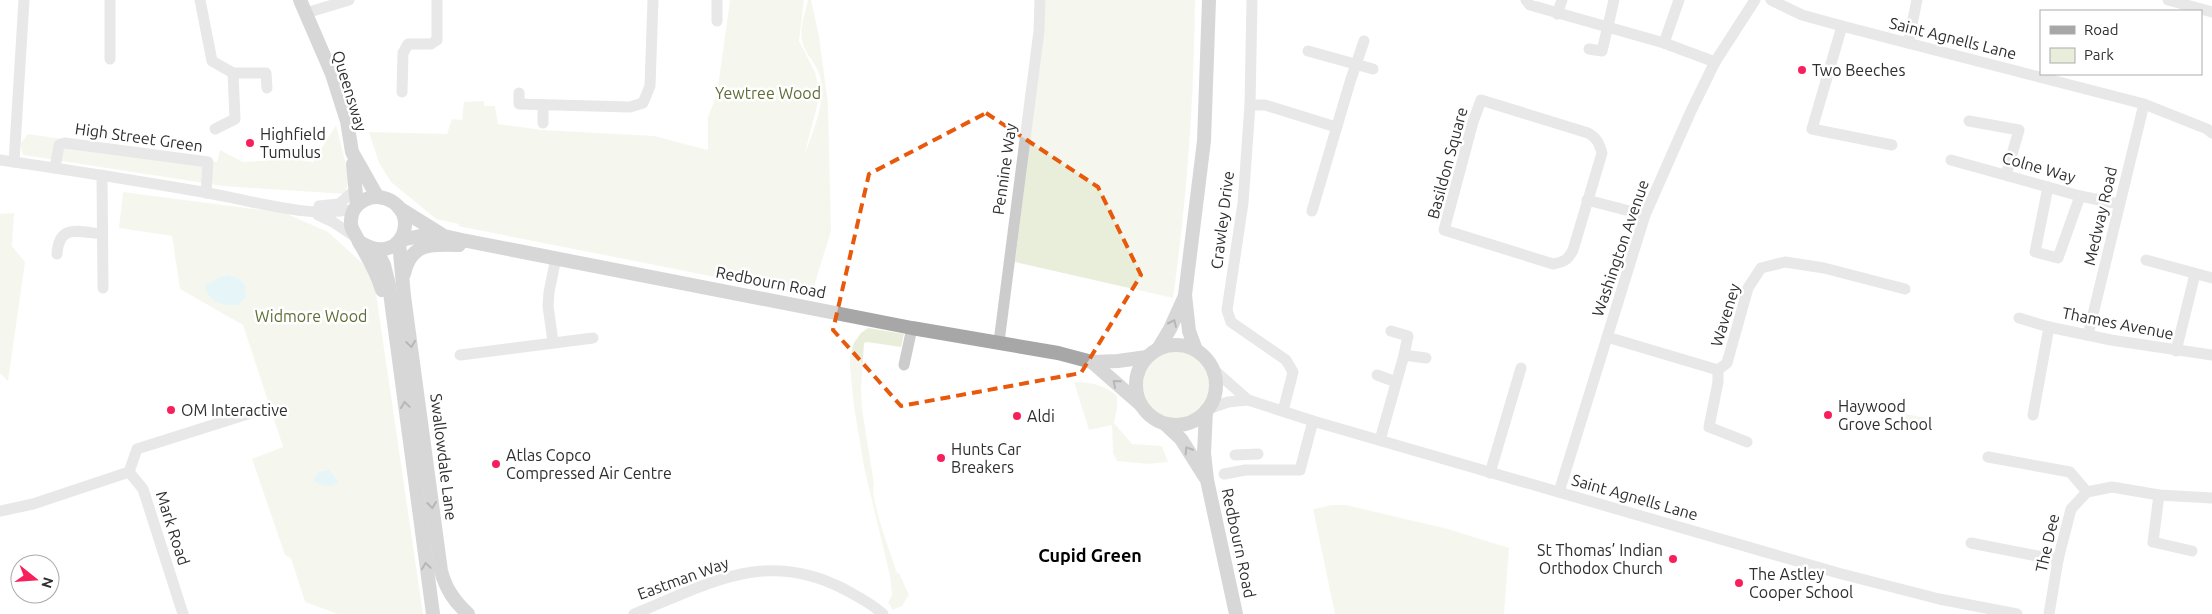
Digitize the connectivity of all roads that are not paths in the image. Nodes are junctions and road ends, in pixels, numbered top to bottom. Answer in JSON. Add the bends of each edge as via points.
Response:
{"nodes":[{"id":1,"x":24,"y":0,"type":"edge"},
{"id":2,"x":110,"y":0,"type":"edge"},
{"id":3,"x":200,"y":0,"type":"edge"},
{"id":4,"x":300,"y":0,"type":"edge"},
{"id":5,"x":349,"y":0,"type":"edge"},
{"id":6,"x":438,"y":0,"type":"edge"},
{"id":7,"x":653,"y":0,"type":"edge"},
{"id":8,"x":717,"y":0,"type":"edge"},
{"id":9,"x":1040,"y":0,"type":"edge"},
{"id":10,"x":1209,"y":0,"type":"edge"},
{"id":11,"x":1252,"y":0,"type":"edge"},
{"id":12,"x":1526,"y":0,"type":"edge"},
{"id":13,"x":1562,"y":0,"type":"edge"},
{"id":14,"x":1614,"y":0,"type":"edge"},
{"id":15,"x":1680,"y":0,"type":"edge"},
{"id":16,"x":1755,"y":0,"type":"edge"},
{"id":17,"x":1771,"y":0,"type":"edge"},
{"id":18,"x":1917,"y":0,"type":"edge"},
{"id":19,"x":2168,"y":0,"type":"edge"},
{"id":20,"x":2212,"y":12,"type":"edge"},
{"id":21,"x":306,"y":13,"type":"junction"},
{"id":22,"x":1557,"y":14,"type":"junction"},
{"id":23,"x":717,"y":21,"type":"dead end"},
{"id":24,"x":1842,"y":26,"type":"junction"},
{"id":25,"x":1608,"y":28,"type":"junction"},
{"id":26,"x":1364,"y":41,"type":"dead end"},
{"id":27,"x":1664,"y":43,"type":"junction"},
{"id":28,"x":1908,"y":43,"type":"junction"},
{"id":29,"x":1589,"y":49,"type":"dead end"},
{"id":30,"x":1308,"y":51,"type":"dead end"},
{"id":31,"x":110,"y":59,"type":"dead end"},
{"id":32,"x":1715,"y":62,"type":"junction"},
{"id":33,"x":1356,"y":65,"type":"junction"},
{"id":34,"x":1373,"y":69,"type":"dead end"},
{"id":35,"x":233,"y":73,"type":"junction"},
{"id":36,"x":268,"y":88,"type":"dead end"},
{"id":37,"x":402,"y":92,"type":"dead end"},
{"id":38,"x":519,"y":93,"type":"dead end"},
{"id":39,"x":2144,"y":104,"type":"junction"},
{"id":40,"x":1250,"y":105,"type":"junction"},
{"id":41,"x":543,"y":106,"type":"junction"},
{"id":42,"x":1969,"y":121,"type":"dead end"},
{"id":43,"x":543,"y":123,"type":"dead end"},
{"id":44,"x":1336,"y":127,"type":"junction"},
{"id":45,"x":215,"y":129,"type":"dead end"},
{"id":46,"x":2212,"y":133,"type":"edge"},
{"id":47,"x":1892,"y":146,"type":"dead end"},
{"id":48,"x":352,"y":152,"type":"junction"},
{"id":49,"x":0,"y":160,"type":"edge"},
{"id":50,"x":1951,"y":160,"type":"dead end"},
{"id":51,"x":14,"y":162,"type":"junction"},
{"id":52,"x":55,"y":168,"type":"junction"},
{"id":53,"x":102,"y":175,"type":"junction"},
{"id":54,"x":2006,"y":175,"type":"junction"},
{"id":55,"x":2048,"y":187,"type":"junction"},
{"id":56,"x":356,"y":189,"type":"junction"},
{"id":57,"x":206,"y":193,"type":"junction"},
{"id":58,"x":376,"y":196,"type":"junction"},
{"id":59,"x":2080,"y":196,"type":"junction"},
{"id":60,"x":1587,"y":200,"type":"junction"},
{"id":61,"x":2119,"y":204,"type":"junction"},
{"id":62,"x":275,"y":205,"type":"junction"},
{"id":63,"x":398,"y":206,"type":"junction"},
{"id":64,"x":356,"y":207,"type":"junction"},
{"id":65,"x":305,"y":211,"type":"junction"},
{"id":66,"x":1312,"y":211,"type":"dead end"},
{"id":67,"x":1645,"y":215,"type":"junction"},
{"id":68,"x":102,"y":234,"type":"junction"},
{"id":69,"x":444,"y":236,"type":"junction"},
{"id":70,"x":359,"y":240,"type":"junction"},
{"id":71,"x":400,"y":241,"type":"junction"},
{"id":72,"x":376,"y":249,"type":"junction"},
{"id":73,"x":507,"y":249,"type":"junction"},
{"id":74,"x":57,"y":254,"type":"dead end"},
{"id":75,"x":556,"y":258,"type":"junction"},
{"id":76,"x":2146,"y":260,"type":"dead end"},
{"id":77,"x":2195,"y":274,"type":"junction"},
{"id":78,"x":2212,"y":278,"type":"edge"},
{"id":79,"x":103,"y":288,"type":"dead end"},
{"id":80,"x":1905,"y":289,"type":"dead end"},
{"id":81,"x":1185,"y":295,"type":"junction"},
{"id":82,"x":404,"y":296,"type":"junction"},
{"id":83,"x":2019,"y":318,"type":"dead end"},
{"id":84,"x":2050,"y":327,"type":"junction"},
{"id":85,"x":912,"y":328,"type":"junction"},
{"id":86,"x":1391,"y":331,"type":"dead end"},
{"id":87,"x":2088,"y":335,"type":"junction"},
{"id":88,"x":1607,"y":337,"type":"junction"},
{"id":89,"x":593,"y":338,"type":"dead end"},
{"id":90,"x":553,"y":342,"type":"junction"},
{"id":91,"x":1000,"y":342,"type":"junction"},
{"id":92,"x":1196,"y":350,"type":"junction"},
{"id":93,"x":2176,"y":351,"type":"junction"},
{"id":94,"x":1153,"y":353,"type":"junction"},
{"id":95,"x":460,"y":355,"type":"dead end"},
{"id":96,"x":1404,"y":355,"type":"junction"},
{"id":97,"x":2212,"y":355,"type":"edge"},
{"id":98,"x":1426,"y":358,"type":"dead end"},
{"id":99,"x":1092,"y":362,"type":"junction"},
{"id":100,"x":399,"y":365,"type":"junction"},
{"id":101,"x":904,"y":365,"type":"dead end"},
{"id":102,"x":1212,"y":368,"type":"junction"},
{"id":103,"x":1521,"y":368,"type":"dead end"},
{"id":104,"x":1718,"y":370,"type":"junction"},
{"id":105,"x":1377,"y":375,"type":"dead end"},
{"id":106,"x":1396,"y":382,"type":"junction"},
{"id":107,"x":1248,"y":400,"type":"junction"},
{"id":108,"x":1140,"y":404,"type":"junction"},
{"id":109,"x":1207,"y":410,"type":"junction"},
{"id":110,"x":1284,"y":411,"type":"junction"},
{"id":111,"x":254,"y":412,"type":"dead end"},
{"id":112,"x":2033,"y":415,"type":"dead end"},
{"id":113,"x":1314,"y":422,"type":"junction"},
{"id":114,"x":1165,"y":424,"type":"junction"},
{"id":115,"x":1380,"y":440,"type":"junction"},
{"id":116,"x":1747,"y":442,"type":"dead end"},
{"id":117,"x":1247,"y":454,"type":"dead end"},
{"id":118,"x":1988,"y":458,"type":"dead end"},
{"id":119,"x":1245,"y":470,"type":"junction"},
{"id":120,"x":129,"y":472,"type":"junction"},
{"id":121,"x":1490,"y":472,"type":"junction"},
{"id":122,"x":1224,"y":474,"type":"dead end"},
{"id":123,"x":1207,"y":480,"type":"junction"},
{"id":124,"x":1559,"y":492,"type":"junction"},
{"id":125,"x":2087,"y":492,"type":"junction"},
{"id":126,"x":2159,"y":495,"type":"junction"},
{"id":127,"x":2212,"y":498,"type":"edge"},
{"id":128,"x":0,"y":511,"type":"edge"},
{"id":129,"x":1971,"y":542,"type":"dead end"},
{"id":130,"x":2192,"y":551,"type":"dead end"},
{"id":131,"x":2058,"y":560,"type":"junction"},
{"id":132,"x":183,"y":614,"type":"edge"},
{"id":133,"x":433,"y":614,"type":"edge"},
{"id":134,"x":468,"y":614,"type":"edge"},
{"id":135,"x":634,"y":614,"type":"edge"},
{"id":136,"x":883,"y":614,"type":"edge"},
{"id":137,"x":1236,"y":614,"type":"edge"},
{"id":138,"x":2016,"y":614,"type":"edge"},
{"id":139,"x":2049,"y":614,"type":"edge"}],
"edges":[{"from":1,"to":51,"type":"street"},
{"from":2,"to":31,"type":"street"},
{"from":3,"to":35,"type":"street","via":[[212,61]]},
{"from":4,"to":21,"type":"main road","name":"Queensway"},
{"from":5,"to":21,"type":"street"},
{"from":6,"to":37,"type":"street","via":[[437,40],[432,44],[408,44],[403,54]]},
{"from":7,"to":41,"type":"street","via":[[650,86],[643,102],[630,107]]},
{"from":8,"to":23,"type":"street"},
{"from":9,"to":91,"type":"street","name":"Pennine Way","via":[[1039,31]]},
{"from":10,"to":81,"type":"main road","via":[[1204,141]]},
{"from":11,"to":40,"type":"street","name":"Crawley Drive"},
{"from":12,"to":22,"type":"street","via":[[1530,5]]},
{"from":13,"to":22,"type":"street"},
{"from":14,"to":25,"type":"street"},
{"from":15,"to":27,"type":"street"},
{"from":16,"to":32,"type":"street","name":"Washington Avenue"},
{"from":17,"to":24,"type":"street","name":"Saint Agnells Lane","via":[[1802,15]]},
{"from":18,"to":28,"type":"street"},
{"from":19,"to":20,"type":"street"},
{"from":21,"to":48,"type":"main road","name":"Queensway","via":[[337,118]]},
{"from":22,"to":25,"type":"street"},
{"from":24,"to":28,"type":"street","name":"Saint Agnells Lane"},
{"from":24,"to":47,"type":"street","via":[[1812,130]]},
{"from":25,"to":27,"type":"street"},
{"from":25,"to":29,"type":"street","via":[[1602,51]]},
{"from":26,"to":33,"type":"street"},
{"from":27,"to":32,"type":"street"},
{"from":28,"to":39,"type":"street","name":"Saint Agnells Lane"},
{"from":30,"to":33,"type":"street"},
{"from":32,"to":67,"type":"street","name":"Washington Avenue"},
{"from":33,"to":34,"type":"street"},
{"from":33,"to":44,"type":"street"},
{"from":35,"to":36,"type":"street","via":[[266,73]]},
{"from":35,"to":45,"type":"street","via":[[235,119]]},
{"from":38,"to":41,"type":"street","via":[[519,104]]},
{"from":39,"to":46,"type":"street","name":"Saint Agnells Lane"},
{"from":39,"to":61,"type":"street","name":"Medway Road"},
{"from":40,"to":44,"type":"street","via":[[1265,105]]},
{"from":40,"to":110,"type":"street","name":"Crawley Drive","via":[[1243,203],[1227,310],[1231,322],[1286,360],[1293,372]]},
{"from":41,"to":43,"type":"street"},
{"from":42,"to":54,"type":"street","via":[[2019,130]]},
{"from":44,"to":66,"type":"street"},
{"from":48,"to":56,"type":"main road","name":"Queensway"},
{"from":48,"to":58,"type":"main road","name":"Queensway"},
{"from":48,"to":63,"type":"main road","name":"Queensway"},
{"from":49,"to":51,"type":"street"},
{"from":50,"to":54,"type":"street","name":"Colne Way"},
{"from":51,"to":52,"type":"street"},
{"from":52,"to":53,"type":"street"},
{"from":52,"to":57,"type":"street","name":"High Street Green","via":[[59,145],[65,143],[208,162]]},
{"from":53,"to":57,"type":"street"},
{"from":53,"to":68,"type":"street"},
{"from":54,"to":55,"type":"street","name":"Colne Way"},
{"from":55,"to":59,"type":"street","name":"Colne Way"},
{"from":55,"to":59,"type":"street","via":[[2035,252],[2058,258]]},
{"from":56,"to":62,"type":"street","via":[[339,204],[330,206]]},
{"from":56,"to":64,"type":"main road","name":"Queensway"},
{"from":57,"to":62,"type":"street"},
{"from":58,"to":63,"type":"main road","via":[[385,197]]},
{"from":58,"to":64,"type":"main road","via":[[367,198]]},
{"from":59,"to":61,"type":"street","name":"Colne Way"},
{"from":60,"to":60,"type":"street","name":"Basildon Square","via":[[1573,250],[1564,262],[1553,264],[1444,230],[1481,100],[1596,138],[1602,153]]},
{"from":60,"to":67,"type":"street"},
{"from":61,"to":87,"type":"street","name":"Medway Road"},
{"from":62,"to":65,"type":"street"},
{"from":63,"to":69,"type":"main road","name":"Redbourn Road"},
{"from":63,"to":71,"type":"main road","via":[[404,224]]},
{"from":64,"to":65,"type":"street","via":[[336,213]]},
{"from":64,"to":70,"type":"main road","via":[[351,224]]},
{"from":65,"to":70,"type":"street","via":[[333,222]]},
{"from":67,"to":88,"type":"street","name":"Washington Avenue"},
{"from":68,"to":74,"type":"street","via":[[66,232],[59,239]]},
{"from":68,"to":79,"type":"street"},
{"from":69,"to":71,"type":"main road","name":"Redbourn Road","via":[[416,236]]},
{"from":69,"to":73,"type":"main road","name":"Redbourn Road"},
{"from":70,"to":72,"type":"main road"},
{"from":70,"to":100,"type":"main road","name":"Swallowdale Lane","via":[[380,282]]},
{"from":71,"to":72,"type":"main road","via":[[390,248]]},
{"from":71,"to":82,"type":"main road","name":"Swallowdale Lane"},
{"from":72,"to":100,"type":"main road","name":"Swallowdale Lane","via":[[388,280]]},
{"from":73,"to":75,"type":"main road","name":"Redbourn Road"},
{"from":73,"to":82,"type":"main road","name":"Swallowdale Lane","via":[[421,247],[412,255],[406,268]]},
{"from":75,"to":85,"type":"main road","name":"Redbourn Road"},
{"from":75,"to":90,"type":"street","via":[[548,306]]},
{"from":76,"to":77,"type":"street"},
{"from":77,"to":78,"type":"street"},
{"from":77,"to":93,"type":"street"},
{"from":80,"to":104,"type":"street","name":"Waveney","via":[[1824,268],[1785,262],[1762,268],[1748,288],[1727,363]]},
{"from":81,"to":92,"type":"main road","via":[[1189,331]]},
{"from":94,"to":81,"type":"main road","one_way":true,"via":[[1170,329]]},
{"from":82,"to":134,"type":"main road","name":"Swallowdale Lane","one_way":true,"via":[[441,571],[444,584]]},
{"from":83,"to":84,"type":"street","name":"Thames Avenue"},
{"from":84,"to":87,"type":"street","name":"Thames Avenue"},
{"from":84,"to":112,"type":"street"},
{"from":85,"to":91,"type":"main road","name":"Redbourn Road"},
{"from":85,"to":101,"type":"street"},
{"from":86,"to":96,"type":"street","via":[[1408,336]]},
{"from":87,"to":93,"type":"street","name":"Thames Avenue"},
{"from":88,"to":104,"type":"street","name":"Waveney"},
{"from":88,"to":124,"type":"street","name":"Washington Avenue"},
{"from":89,"to":90,"type":"street"},
{"from":90,"to":95,"type":"street"},
{"from":91,"to":99,"type":"main road","name":"Redbourn Road","via":[[1058,352]]},
{"from":92,"to":94,"type":"main road","via":[[1181,345]]},
{"from":92,"to":102,"type":"main road"},
{"from":93,"to":97,"type":"street","name":"Thames Avenue"},
{"from":94,"to":99,"type":"main road","name":"Redbourn Road","via":[[1118,361]]},
{"from":94,"to":108,"type":"main road","via":[[1140,367],[1136,379]]},
{"from":96,"to":98,"type":"street"},
{"from":96,"to":106,"type":"street"},
{"from":108,"to":99,"type":"main road","name":"Redbourn Road","one_way":true},
{"from":133,"to":100,"type":"main road","name":"Swallowdale Lane","one_way":true},
{"from":102,"to":107,"type":"street","name":"Saint Agnells Lane"},
{"from":102,"to":109,"type":"main road","via":[[1216,389]]},
{"from":103,"to":121,"type":"street"},
{"from":104,"to":116,"type":"street","via":[[1709,427]]},
{"from":105,"to":106,"type":"street"},
{"from":106,"to":115,"type":"street"},
{"from":107,"to":109,"type":"street","name":"Saint Agnells Lane","via":[[1228,402]]},
{"from":107,"to":110,"type":"street","name":"Saint Agnells Lane"},
{"from":108,"to":114,"type":"main road","via":[[1155,420]]},
{"from":109,"to":114,"type":"main road","via":[[1192,422],[1174,426]]},
{"from":109,"to":123,"type":"main road","name":"Redbourn Road","via":[[1204,453]]},
{"from":110,"to":113,"type":"street","name":"Saint Agnells Lane"},
{"from":111,"to":120,"type":"street","via":[[137,449]]},
{"from":113,"to":115,"type":"street","name":"Saint Agnells Lane"},
{"from":113,"to":119,"type":"street","via":[[1300,470]]},
{"from":123,"to":114,"type":"main road","name":"Redbourn Road","one_way":true,"via":[[1181,439]]},
{"from":115,"to":121,"type":"street","name":"Saint Agnells Lane"},
{"from":117,"to":119,"type":"street"},
{"from":118,"to":125,"type":"street","via":[[2070,472]]},
{"from":119,"to":122,"type":"street"},
{"from":120,"to":128,"type":"street","via":[[33,504]]},
{"from":120,"to":132,"type":"street","name":"Mark Road","via":[[143,489]]},
{"from":121,"to":124,"type":"street","name":"Saint Agnells Lane"},
{"from":123,"to":137,"type":"main road","name":"Redbourn Road"},
{"from":124,"to":138,"type":"street","name":"Saint Agnells Lane","via":[[1846,575]]},
{"from":125,"to":126,"type":"street","via":[[2112,487]]},
{"from":125,"to":131,"type":"street","name":"The Dee","via":[[2071,509]]},
{"from":126,"to":127,"type":"street"},
{"from":126,"to":130,"type":"street","via":[[2153,542]]},
{"from":129,"to":131,"type":"street"},
{"from":131,"to":139,"type":"street","name":"The Dee"},
{"from":135,"to":136,"type":"street","name":"Eastman Way","via":[[716,581],[758,570],[814,576],[870,603]]}]}
